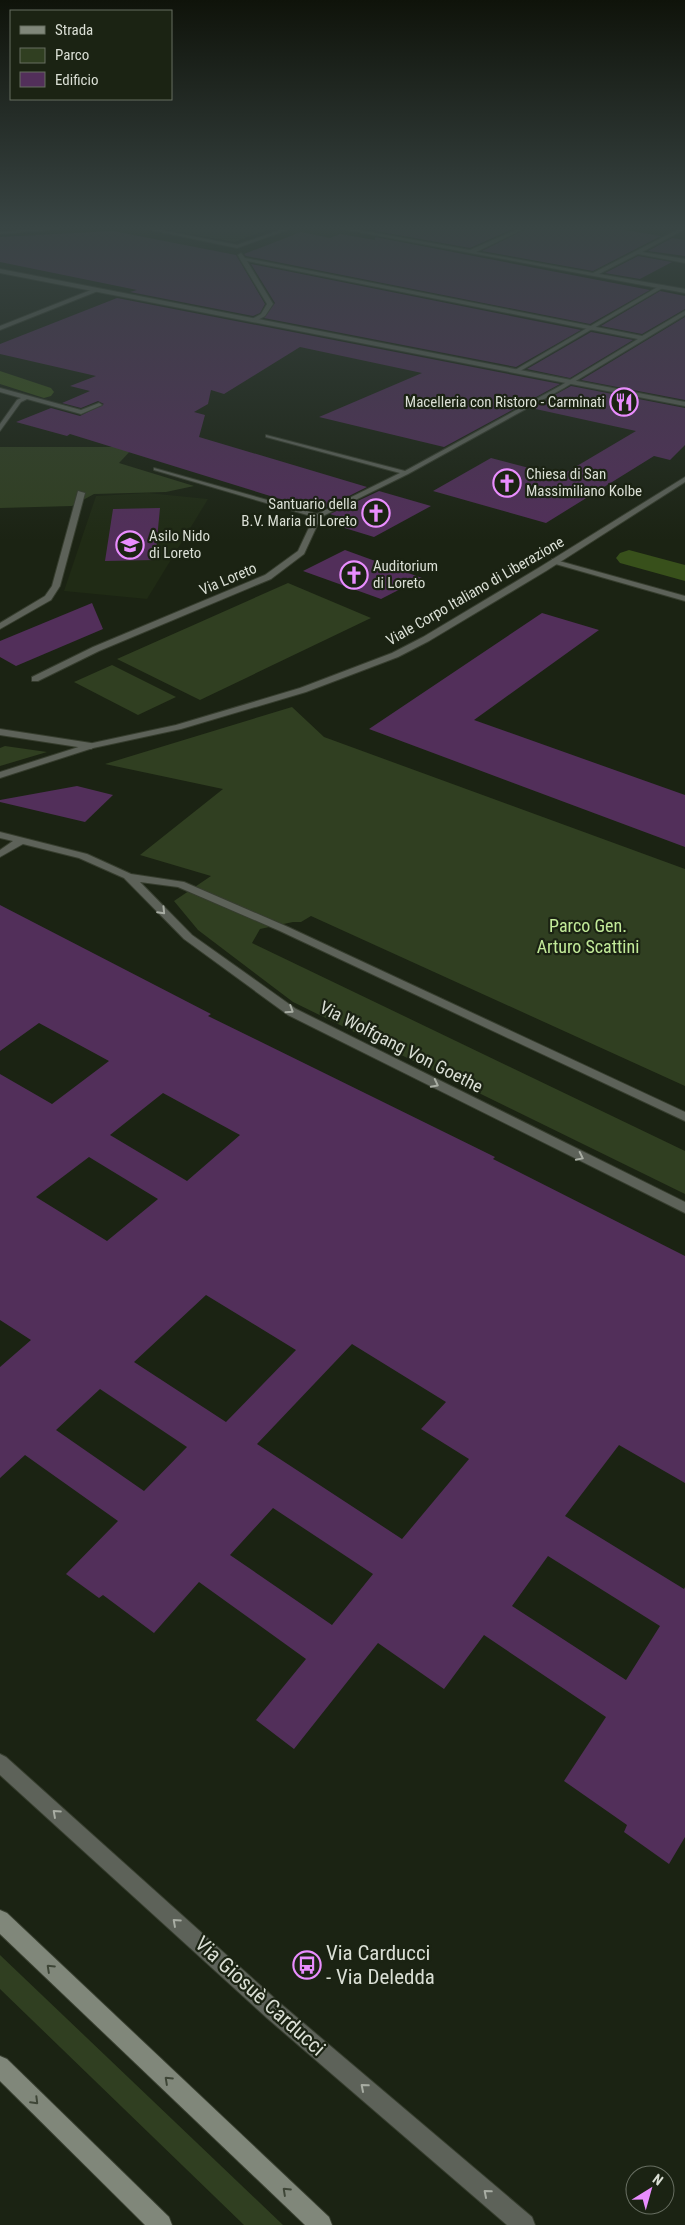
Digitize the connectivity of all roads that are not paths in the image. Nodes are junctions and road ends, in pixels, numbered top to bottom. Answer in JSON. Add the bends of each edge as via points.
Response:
{"nodes":[{"id":1,"x":322,"y":333,"type":"edge"},
{"id":2,"x":583,"y":333,"type":"edge"},
{"id":3,"x":616,"y":333,"type":"edge"},
{"id":4,"x":652,"y":333,"type":"edge"},
{"id":5,"x":643,"y":338,"type":"junction"},
{"id":6,"x":518,"y":370,"type":"junction"},
{"id":7,"x":571,"y":381,"type":"junction"},
{"id":8,"x":0,"y":390,"type":"edge"},
{"id":9,"x":26,"y":397,"type":"junction"},
{"id":10,"x":685,"y":404,"type":"edge"},
{"id":11,"x":100,"y":405,"type":"dead end"},
{"id":12,"x":0,"y":429,"type":"edge"},
{"id":13,"x":268,"y":436,"type":"dead end"},
{"id":14,"x":156,"y":469,"type":"dead end"},
{"id":15,"x":406,"y":473,"type":"junction"},
{"id":16,"x":685,"y":479,"type":"edge"},
{"id":17,"x":81,"y":493,"type":"dead end"},
{"id":18,"x":318,"y":516,"type":"junction"},
{"id":19,"x":555,"y":561,"type":"junction"},
{"id":20,"x":685,"y":599,"type":"edge"},
{"id":21,"x":0,"y":627,"type":"edge"},
{"id":22,"x":35,"y":679,"type":"dead end"},
{"id":23,"x":0,"y":732,"type":"edge"},
{"id":24,"x":91,"y":746,"type":"junction"},
{"id":25,"x":0,"y":775,"type":"edge"},
{"id":26,"x":0,"y":835,"type":"edge"},
{"id":27,"x":21,"y":841,"type":"junction"},
{"id":28,"x":0,"y":854,"type":"edge"},
{"id":29,"x":128,"y":876,"type":"junction"},
{"id":30,"x":685,"y":1117,"type":"edge"},
{"id":31,"x":685,"y":1208,"type":"edge"},
{"id":32,"x":0,"y":1763,"type":"edge"},
{"id":33,"x":0,"y":1920,"type":"edge"},
{"id":34,"x":0,"y":2066,"type":"edge"},
{"id":35,"x":161,"y":2225,"type":"edge"},
{"id":36,"x":321,"y":2225,"type":"edge"},
{"id":37,"x":524,"y":2225,"type":"edge"}],
"edges":[{"from":1,"to":6,"type":"street"},
{"from":2,"to":6,"type":"street"},
{"from":3,"to":5,"type":"street"},
{"from":4,"to":5,"type":"street"},
{"from":5,"to":7,"type":"street"},
{"from":6,"to":7,"type":"street"},
{"from":7,"to":10,"type":"street"},
{"from":7,"to":15,"type":"street"},
{"from":8,"to":9,"type":"street"},
{"from":9,"to":11,"type":"street","via":[[81,412]]},
{"from":9,"to":12,"type":"street"},
{"from":13,"to":15,"type":"street"},
{"from":14,"to":18,"type":"street"},
{"from":15,"to":18,"type":"street"},
{"from":16,"to":19,"type":"street","name":"Viale Corpo Italiano di Liberazione"},
{"from":17,"to":21,"type":"street","via":[[56,586],[48,598]]},
{"from":18,"to":22,"type":"street","name":"Via Loreto","via":[[301,552],[268,578],[96,649]]},
{"from":19,"to":20,"type":"street"},
{"from":19,"to":24,"type":"street","name":"Viale Corpo Italiano di Liberazione","via":[[426,639],[350,673],[178,726]]},
{"from":23,"to":24,"type":"street"},
{"from":24,"to":25,"type":"street","name":"Viale Corpo Italiano di Liberazione"},
{"from":26,"to":27,"type":"street","name":"Via Wolfgang Von Goethe"},
{"from":27,"to":28,"type":"street"},
{"from":27,"to":29,"type":"street","name":"Via Wolfgang Von Goethe","via":[[83,856]]},
{"from":29,"to":30,"type":"street","name":"Via Wolfgang Von Goethe","via":[[180,884],[284,929]]},
{"from":29,"to":31,"type":"street","name":"Via Wolfgang Von Goethe","one_way":true,"via":[[188,937],[292,1012]]},
{"from":37,"to":32,"type":"street","name":"Via Giosuè Carducci","one_way":true,"via":[[274,2010]]},
{"from":36,"to":33,"type":"main road","one_way":true},
{"from":34,"to":35,"type":"main road","one_way":true}]}
